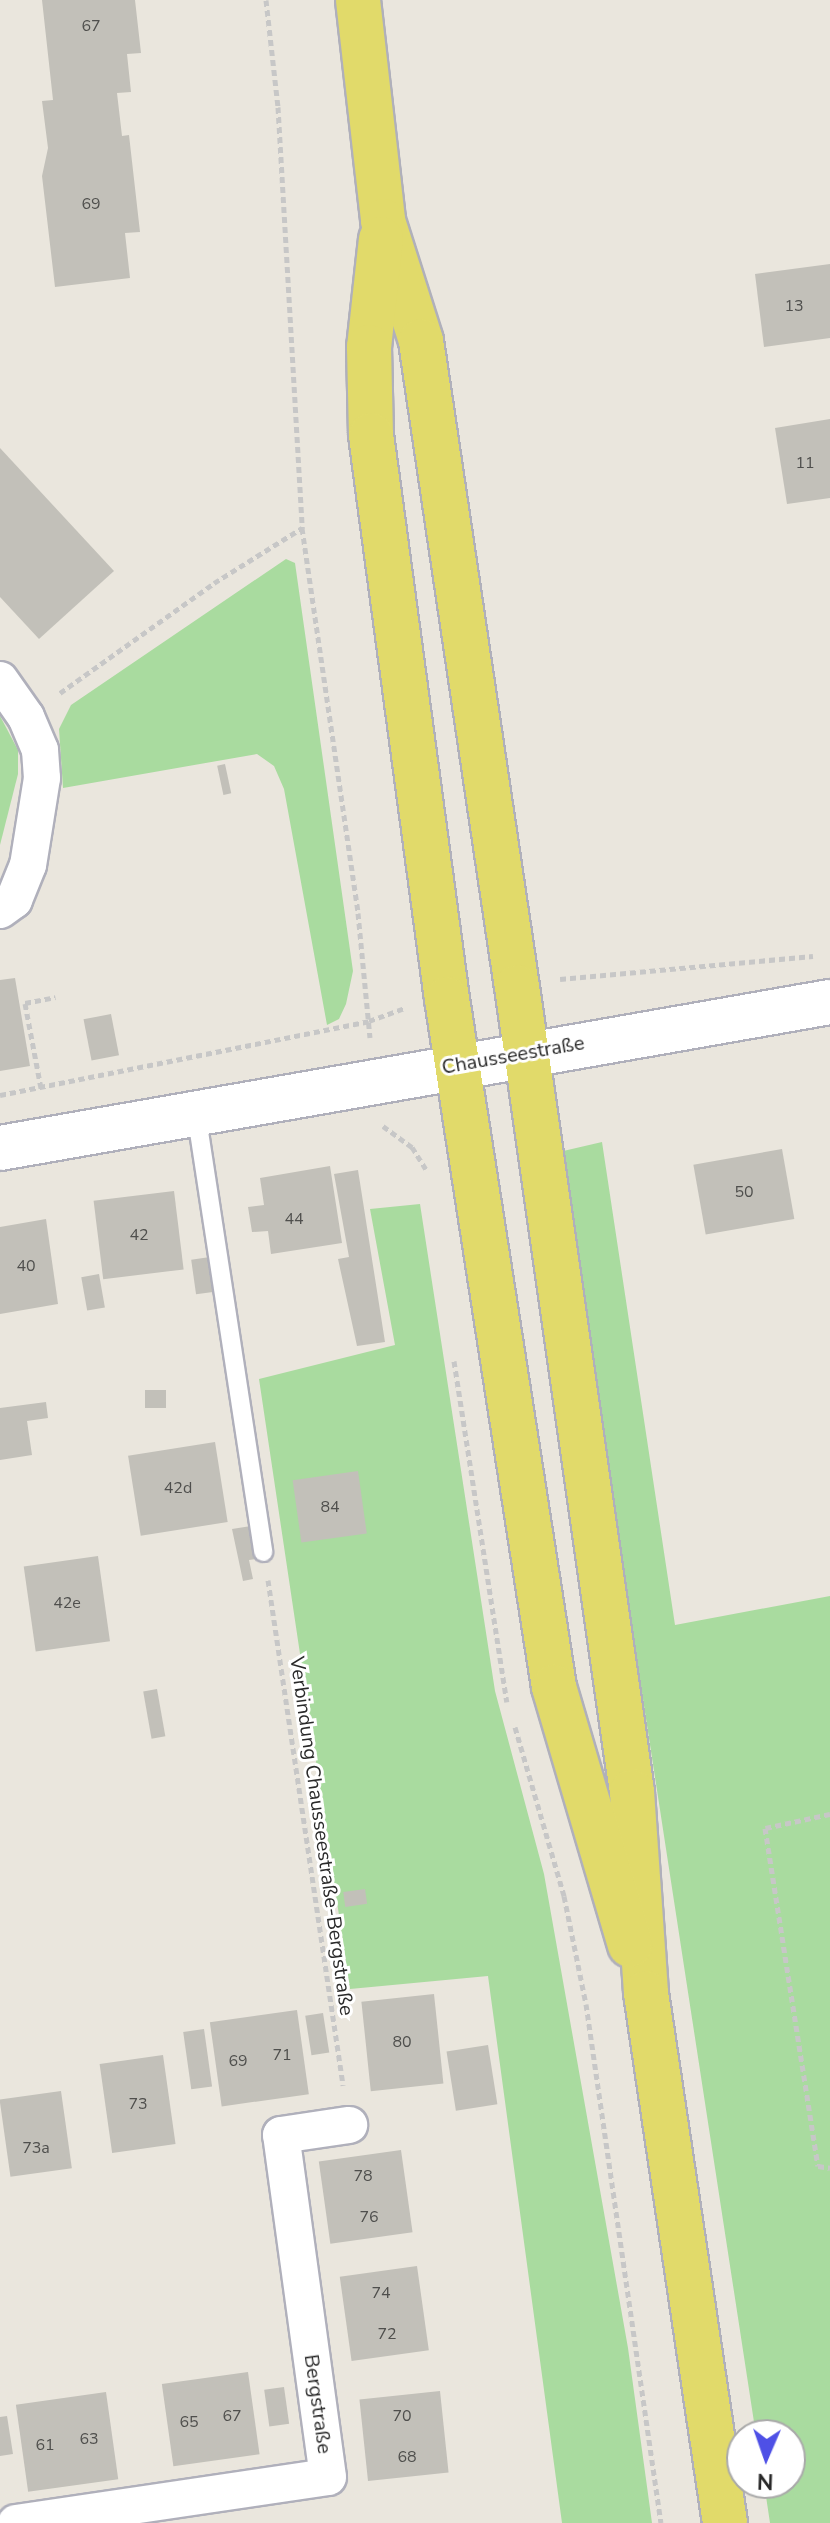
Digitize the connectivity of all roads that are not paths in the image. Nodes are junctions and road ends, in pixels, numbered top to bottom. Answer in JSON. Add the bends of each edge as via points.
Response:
{"nodes":[{"id":1,"x":358,"y":0,"type":"edge"},
{"id":2,"x":383,"y":221,"type":"junction"},
{"id":3,"x":0,"y":680,"type":"edge"},
{"id":4,"x":0,"y":910,"type":"edge"},
{"id":5,"x":830,"y":1002,"type":"edge"},
{"id":6,"x":526,"y":1053,"type":"junction"},
{"id":7,"x":457,"y":1065,"type":"junction"},
{"id":8,"x":196,"y":1112,"type":"junction"},
{"id":9,"x":0,"y":1148,"type":"edge"},
{"id":10,"x":263,"y":1552,"type":"road end"},
{"id":11,"x":646,"y":1993,"type":"junction"},
{"id":12,"x":349,"y":2125,"type":"road end"},
{"id":13,"x":16,"y":2523,"type":"edge"},
{"id":14,"x":725,"y":2523,"type":"edge"}],
"edges":[{"from":1,"to":2,"type":"main road"},
{"from":2,"to":6,"type":"main road","via":[[421,341]]},
{"from":2,"to":7,"type":"main road","via":[[369,347],[371,435]]},
{"from":3,"to":4,"type":"street","via":[[26,717],[40,750],[40,801],[28,865],[14,900]]},
{"from":5,"to":6,"type":"main road","name":"Chausseestraße"},
{"from":6,"to":7,"type":"main road","name":"Chausseestraße"},
{"from":6,"to":11,"type":"main road","via":[[632,1792]]},
{"from":7,"to":8,"type":"main road","name":"Chausseestraße"},
{"from":7,"to":11,"type":"main road","via":[[554,1687]]},
{"from":8,"to":9,"type":"main road","name":"Chausseestraße"},
{"from":8,"to":10,"type":"lane"},
{"from":11,"to":14,"type":"main road"},
{"from":12,"to":13,"type":"street","name":"Bergstraße","via":[[281,2135],[328,2477]]}]}
